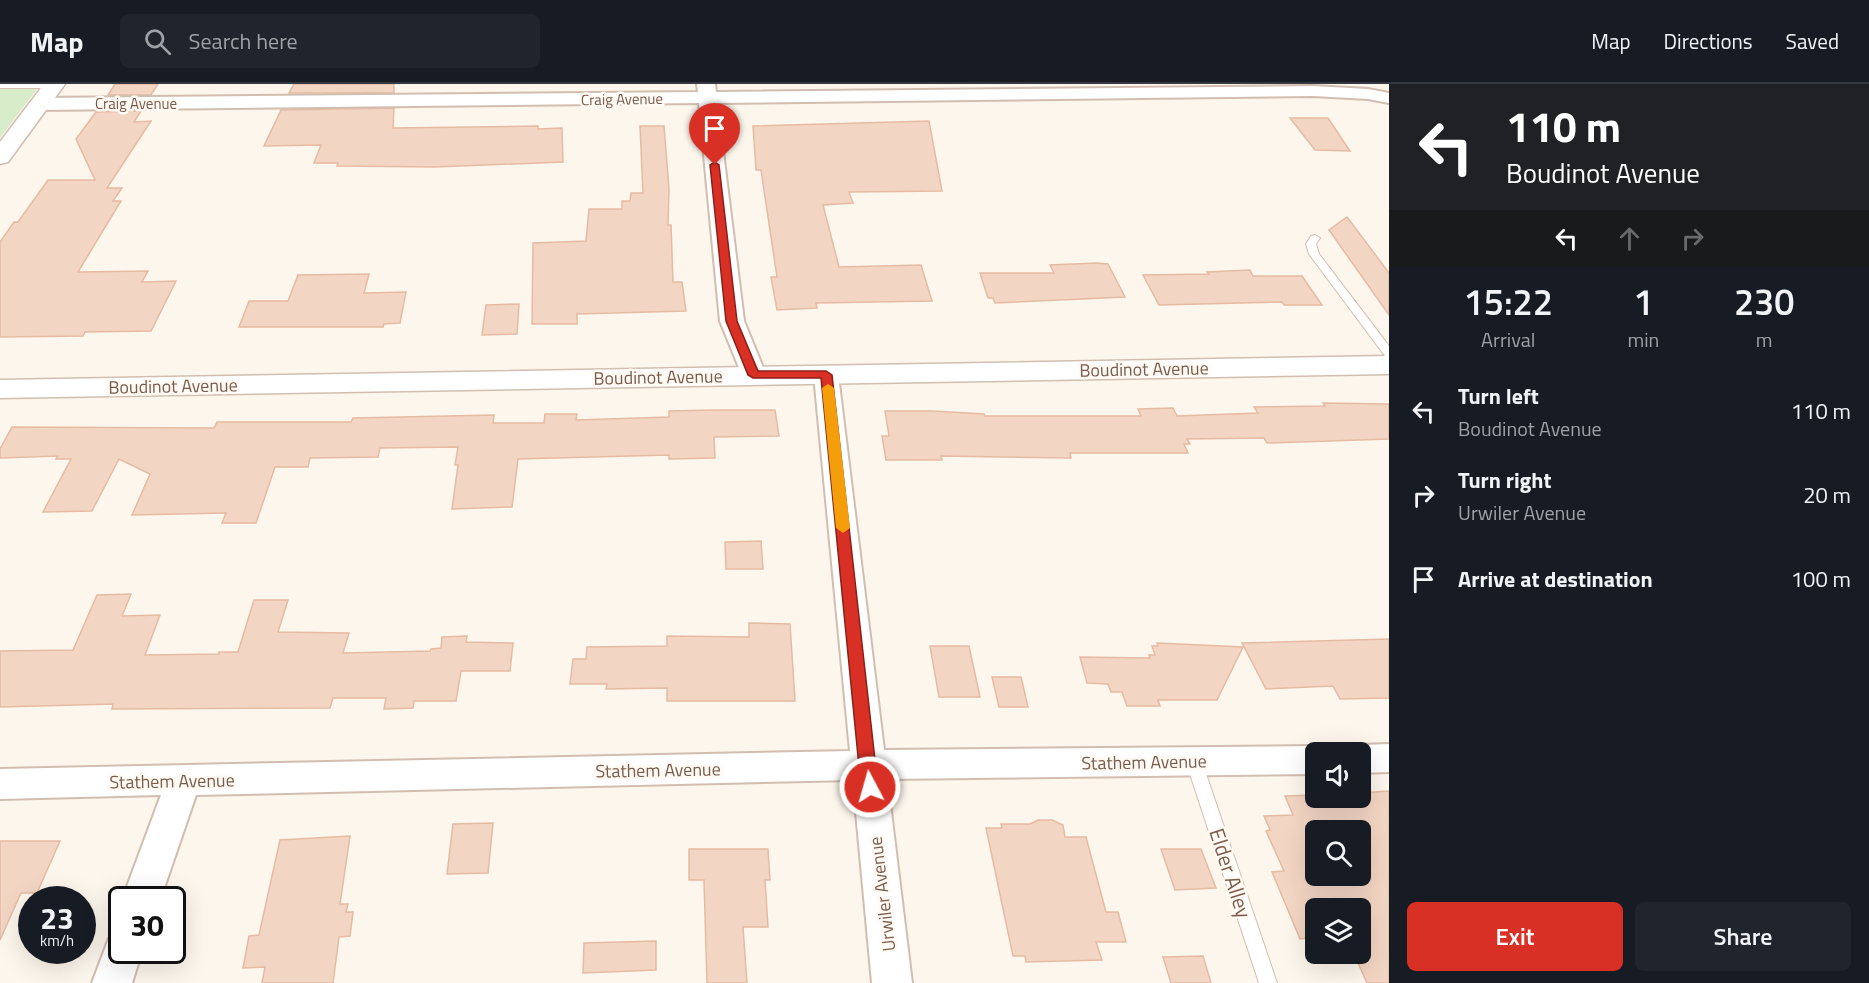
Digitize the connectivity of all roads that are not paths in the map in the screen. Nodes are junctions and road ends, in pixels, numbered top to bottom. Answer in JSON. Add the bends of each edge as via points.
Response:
{"nodes":[{"id":1,"x":55,"y":84,"type":"edge"},
{"id":2,"x":0,"y":85,"type":"edge"},
{"id":3,"x":1310,"y":88,"type":"edge"},
{"id":4,"x":707,"y":91,"type":"edge"},
{"id":5,"x":1389,"y":98,"type":"edge"},
{"id":6,"x":40,"y":104,"type":"junction"},
{"id":7,"x":0,"y":157,"type":"edge"},
{"id":8,"x":1315,"y":238,"type":"dead end"},
{"id":9,"x":1389,"y":354,"type":"edge"},
{"id":10,"x":1389,"y":365,"type":"edge"},
{"id":11,"x":753,"y":375,"type":"junction"},
{"id":12,"x":826,"y":375,"type":"junction"},
{"id":13,"x":0,"y":389,"type":"edge"},
{"id":14,"x":1389,"y":758,"type":"edge"},
{"id":15,"x":1371,"y":759,"type":"edge"},
{"id":16,"x":1305,"y":760,"type":"edge"},
{"id":17,"x":1194,"y":762,"type":"junction"},
{"id":18,"x":867,"y":765,"type":"junction"},
{"id":19,"x":184,"y":780,"type":"junction"},
{"id":20,"x":0,"y":784,"type":"edge"},
{"id":21,"x":146,"y":886,"type":"edge"},
{"id":22,"x":119,"y":964,"type":"edge"},
{"id":23,"x":112,"y":983,"type":"edge"},
{"id":24,"x":892,"y":983,"type":"edge"},
{"id":25,"x":1268,"y":983,"type":"edge"}],
"edges":[{"from":1,"to":2,"type":"lane"},
{"from":1,"to":6,"type":"street"},
{"from":3,"to":4,"type":"street","name":"Craig Avenue"},
{"from":3,"to":5,"type":"street","name":"Craig Avenue"},
{"from":4,"to":6,"type":"street","name":"Craig Avenue"},
{"from":4,"to":11,"type":"street","via":[[732,321]]},
{"from":6,"to":7,"type":"street"},
{"from":8,"to":9,"type":"lane","via":[[1311,244],[1314,254]]},
{"from":10,"to":12,"type":"street","name":"Boudinot Avenue"},
{"from":11,"to":12,"type":"street","name":"Boudinot Avenue"},
{"from":11,"to":13,"type":"street","name":"Boudinot Avenue"},
{"from":12,"to":18,"type":"street","name":"Urwiler Avenue"},
{"from":14,"to":15,"type":"street"},
{"from":16,"to":17,"type":"street","name":"Stathem Avenue"},
{"from":17,"to":18,"type":"street","name":"Stathem Avenue"},
{"from":17,"to":25,"type":"lane","name":"Elder Alley"},
{"from":18,"to":19,"type":"street","name":"Stathem Avenue"},
{"from":18,"to":24,"type":"street","name":"Urwiler Avenue"},
{"from":19,"to":20,"type":"street","name":"Stathem Avenue"},
{"from":19,"to":21,"type":"street"},
{"from":22,"to":23,"type":"street"}]}
